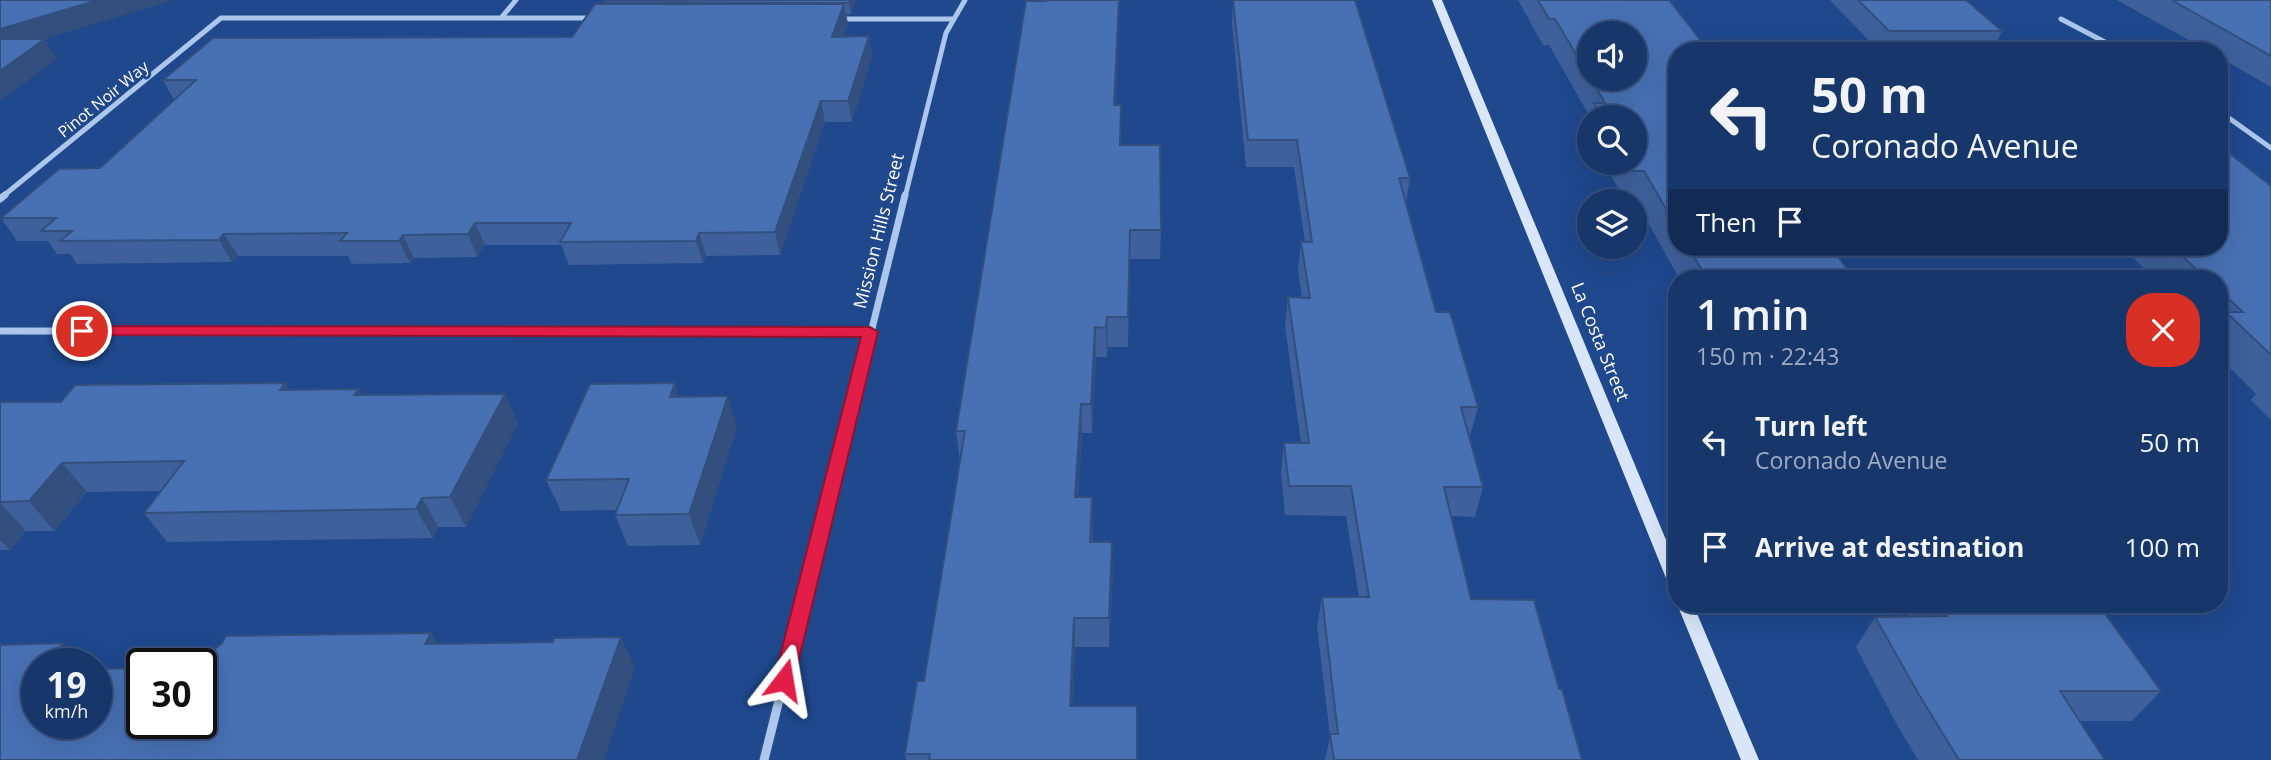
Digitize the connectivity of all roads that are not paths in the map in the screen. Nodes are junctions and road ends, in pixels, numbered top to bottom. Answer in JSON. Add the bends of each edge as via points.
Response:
{"nodes":[{"id":1,"x":516,"y":0,"type":"edge"},
{"id":2,"x":965,"y":0,"type":"edge"},
{"id":3,"x":1437,"y":0,"type":"edge"},
{"id":4,"x":501,"y":18,"type":"junction"},
{"id":5,"x":596,"y":18,"type":"edge"},
{"id":6,"x":829,"y":19,"type":"edge"},
{"id":7,"x":952,"y":19,"type":"junction"},
{"id":8,"x":2061,"y":19,"type":"dead end"},
{"id":9,"x":2105,"y":42,"type":"edge"},
{"id":10,"x":2228,"y":117,"type":"edge"},
{"id":11,"x":2271,"y":148,"type":"edge"},
{"id":12,"x":0,"y":199,"type":"edge"},
{"id":13,"x":0,"y":331,"type":"edge"},
{"id":14,"x":870,"y":332,"type":"junction"},
{"id":15,"x":1668,"y":563,"type":"edge"},
{"id":16,"x":1689,"y":613,"type":"edge"},
{"id":17,"x":764,"y":760,"type":"edge"},
{"id":18,"x":1750,"y":760,"type":"edge"}],
"edges":[{"from":1,"to":4,"type":"street"},
{"from":2,"to":7,"type":"street","name":"Mission Hills Street"},
{"from":3,"to":15,"type":"street","name":"La Costa Street"},
{"from":4,"to":5,"type":"street"},
{"from":4,"to":12,"type":"street","name":"Pinot Noir Way","via":[[221,18]]},
{"from":6,"to":7,"type":"street"},
{"from":7,"to":14,"type":"street","name":"Mission Hills Street"},
{"from":8,"to":9,"type":"street"},
{"from":10,"to":11,"type":"street"},
{"from":13,"to":14,"type":"street"},
{"from":14,"to":17,"type":"street","name":"Mission Hills Street"},
{"from":16,"to":18,"type":"street"}]}
